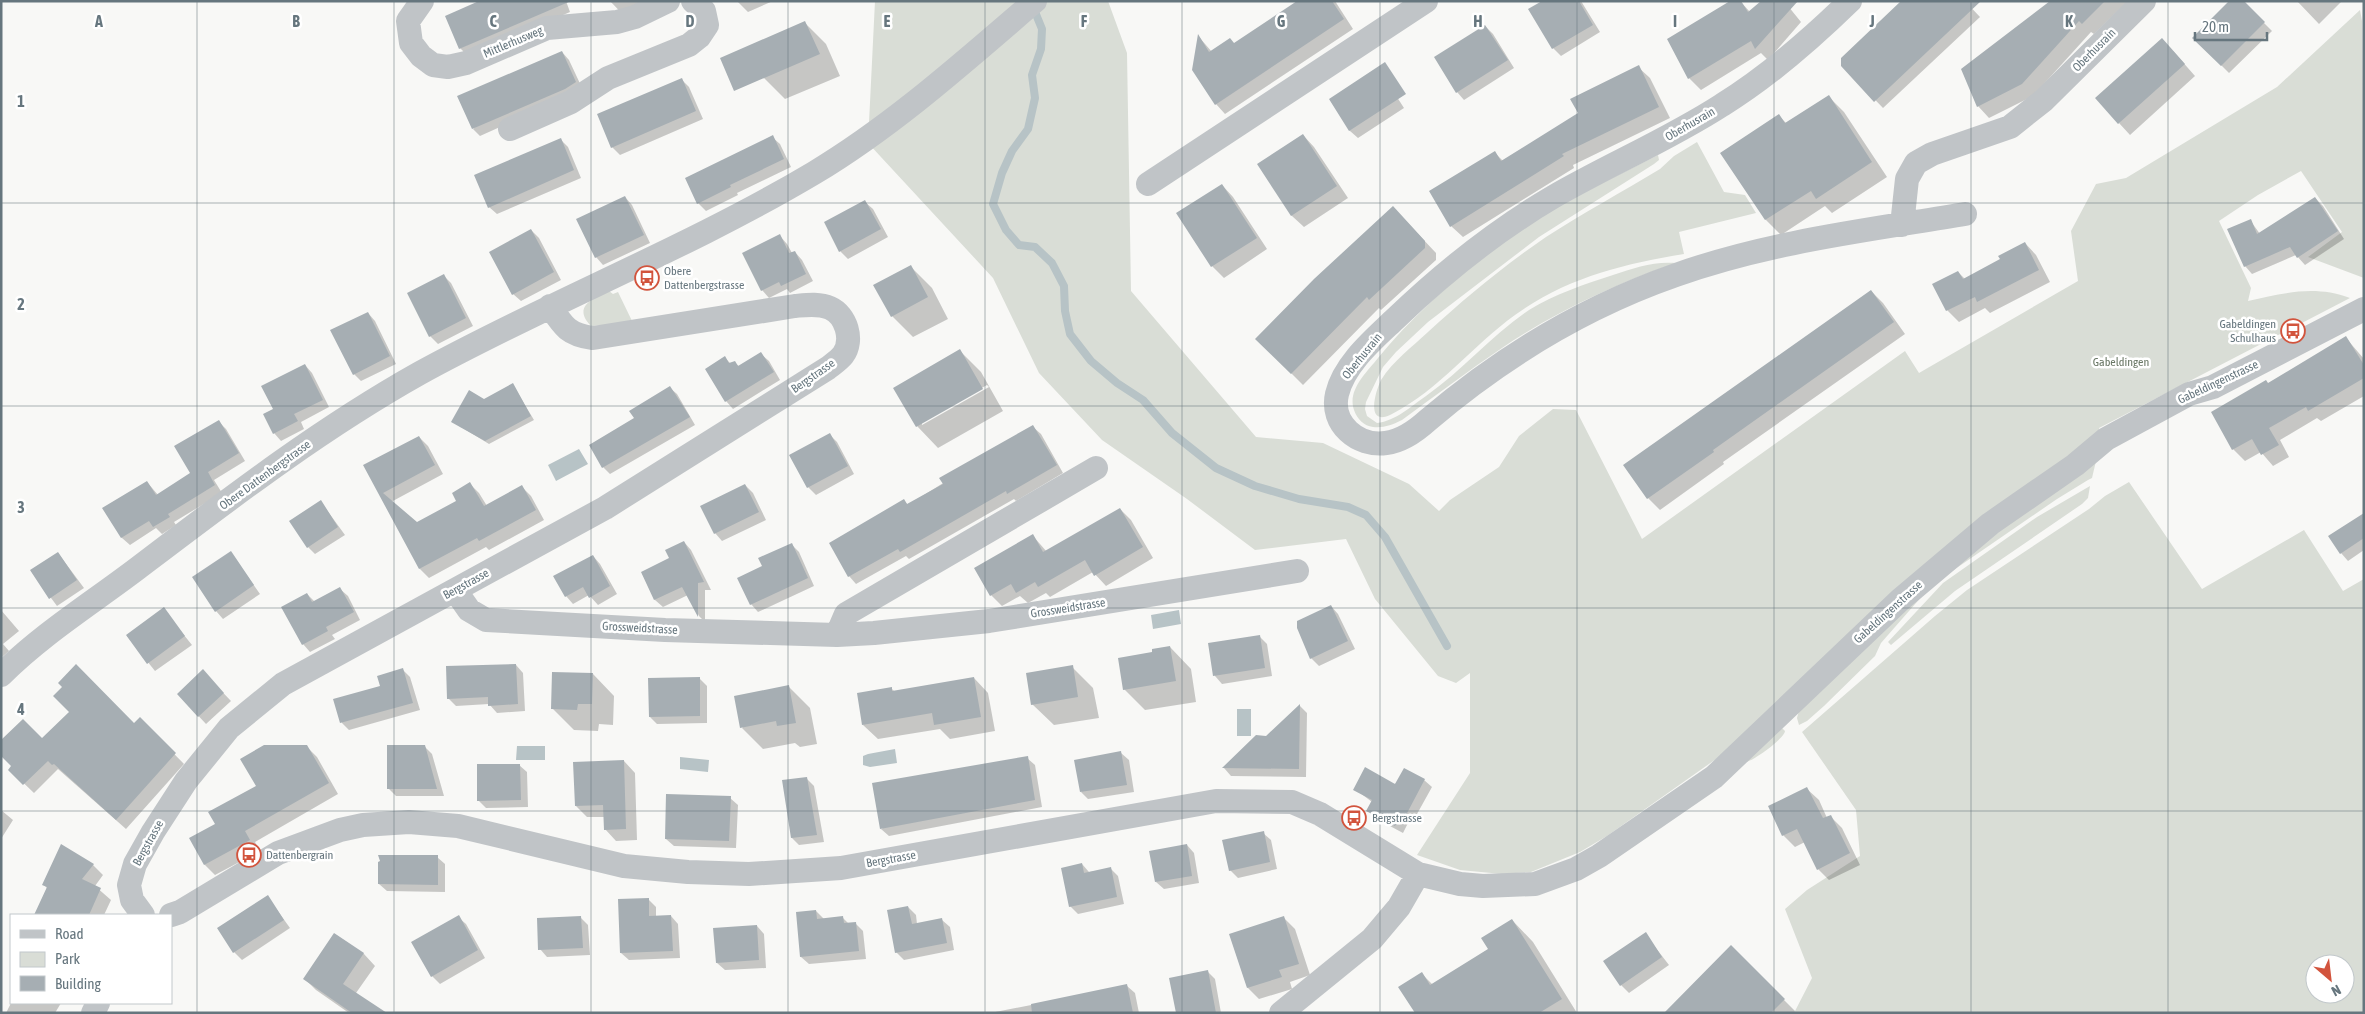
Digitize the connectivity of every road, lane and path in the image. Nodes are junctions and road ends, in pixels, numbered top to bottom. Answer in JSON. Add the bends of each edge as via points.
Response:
{"nodes":[{"id":1,"x":422,"y":1,"type":"edge"},
{"id":2,"x":668,"y":1,"type":"edge"},
{"id":3,"x":693,"y":1,"type":"edge"},
{"id":4,"x":1035,"y":1,"type":"edge"},
{"id":5,"x":1426,"y":1,"type":"edge"},
{"id":6,"x":1850,"y":1,"type":"edge"},
{"id":7,"x":2144,"y":1,"type":"edge"},
{"id":8,"x":510,"y":128,"type":"dead end"},
{"id":9,"x":1148,"y":184,"type":"dead end"},
{"id":10,"x":1965,"y":214,"type":"dead end"},
{"id":11,"x":1902,"y":225,"type":"junction"},
{"id":12,"x":550,"y":306,"type":"junction"},
{"id":13,"x":2364,"y":309,"type":"edge"},
{"id":14,"x":1096,"y":468,"type":"dead end"},
{"id":15,"x":1297,"y":571,"type":"dead end"},
{"id":16,"x":455,"y":590,"type":"junction"},
{"id":17,"x":838,"y":635,"type":"junction"},
{"id":18,"x":1,"y":676,"type":"edge"},
{"id":19,"x":1418,"y":874,"type":"junction"},
{"id":20,"x":142,"y":914,"type":"edge"},
{"id":21,"x":172,"y":915,"type":"edge"},
{"id":22,"x":1281,"y":1013,"type":"edge"}],
"edges":[{"from":1,"to":2,"type":"street","name":"Mittlerhusweg","via":[[408,21],[411,43],[420,56],[433,65],[448,67],[466,63],[547,28],[617,22]]},
{"from":3,"to":8,"type":"street","via":[[704,11],[706,25],[700,37],[608,78],[571,102]]},
{"from":4,"to":12,"type":"street","via":[[883,126],[815,172],[756,206]]},
{"from":5,"to":9,"type":"street"},
{"from":6,"to":11,"type":"street","name":"Oberhusrain","via":[[1776,68],[1726,103],[1553,197],[1506,227],[1428,288],[1380,333],[1348,370],[1339,385],[1338,415],[1343,426],[1362,441],[1372,444],[1394,441],[1423,424],[1487,372],[1522,349],[1630,292],[1683,272],[1762,251]]},
{"from":7,"to":11,"type":"street","name":"Oberhusrain","via":[[2042,102],[2010,127],[1932,154],[1916,163],[1907,179]]},
{"from":10,"to":11,"type":"street","name":"Oberhusrain"},
{"from":12,"to":16,"type":"street","name":"Bergstrasse","via":[[564,327],[574,334],[593,338],[819,304],[831,308],[843,319],[848,340],[838,360],[811,380],[605,508]]},
{"from":12,"to":18,"type":"street","name":"Obere Dattenbergstrasse","via":[[420,374],[299,450],[58,628]]},
{"from":13,"to":19,"type":"street","name":"Gabeldingenstrasse","via":[[2213,386],[2189,394],[2106,439],[2064,474],[1990,524],[1900,600],[1714,777],[1598,856],[1576,869],[1519,886],[1460,884]]},
{"from":14,"to":17,"type":"street","via":[[846,614]]},
{"from":15,"to":17,"type":"street","name":"Grossweidstrasse","via":[[989,621]]},
{"from":16,"to":17,"type":"street","name":"Grossweidstrasse","via":[[469,610],[486,620]]},
{"from":16,"to":20,"type":"street","name":"Bergstrasse","via":[[283,684],[229,728],[186,781],[134,864],[129,885],[132,900]]},
{"from":19,"to":21,"type":"street","name":"Bergstrasse","via":[[1320,814],[1292,802],[1261,800],[1216,801],[841,868],[749,874],[624,866],[458,826],[409,822],[363,825],[306,841],[253,867]]},
{"from":19,"to":22,"type":"street","via":[[1399,907],[1372,939]]}]}
